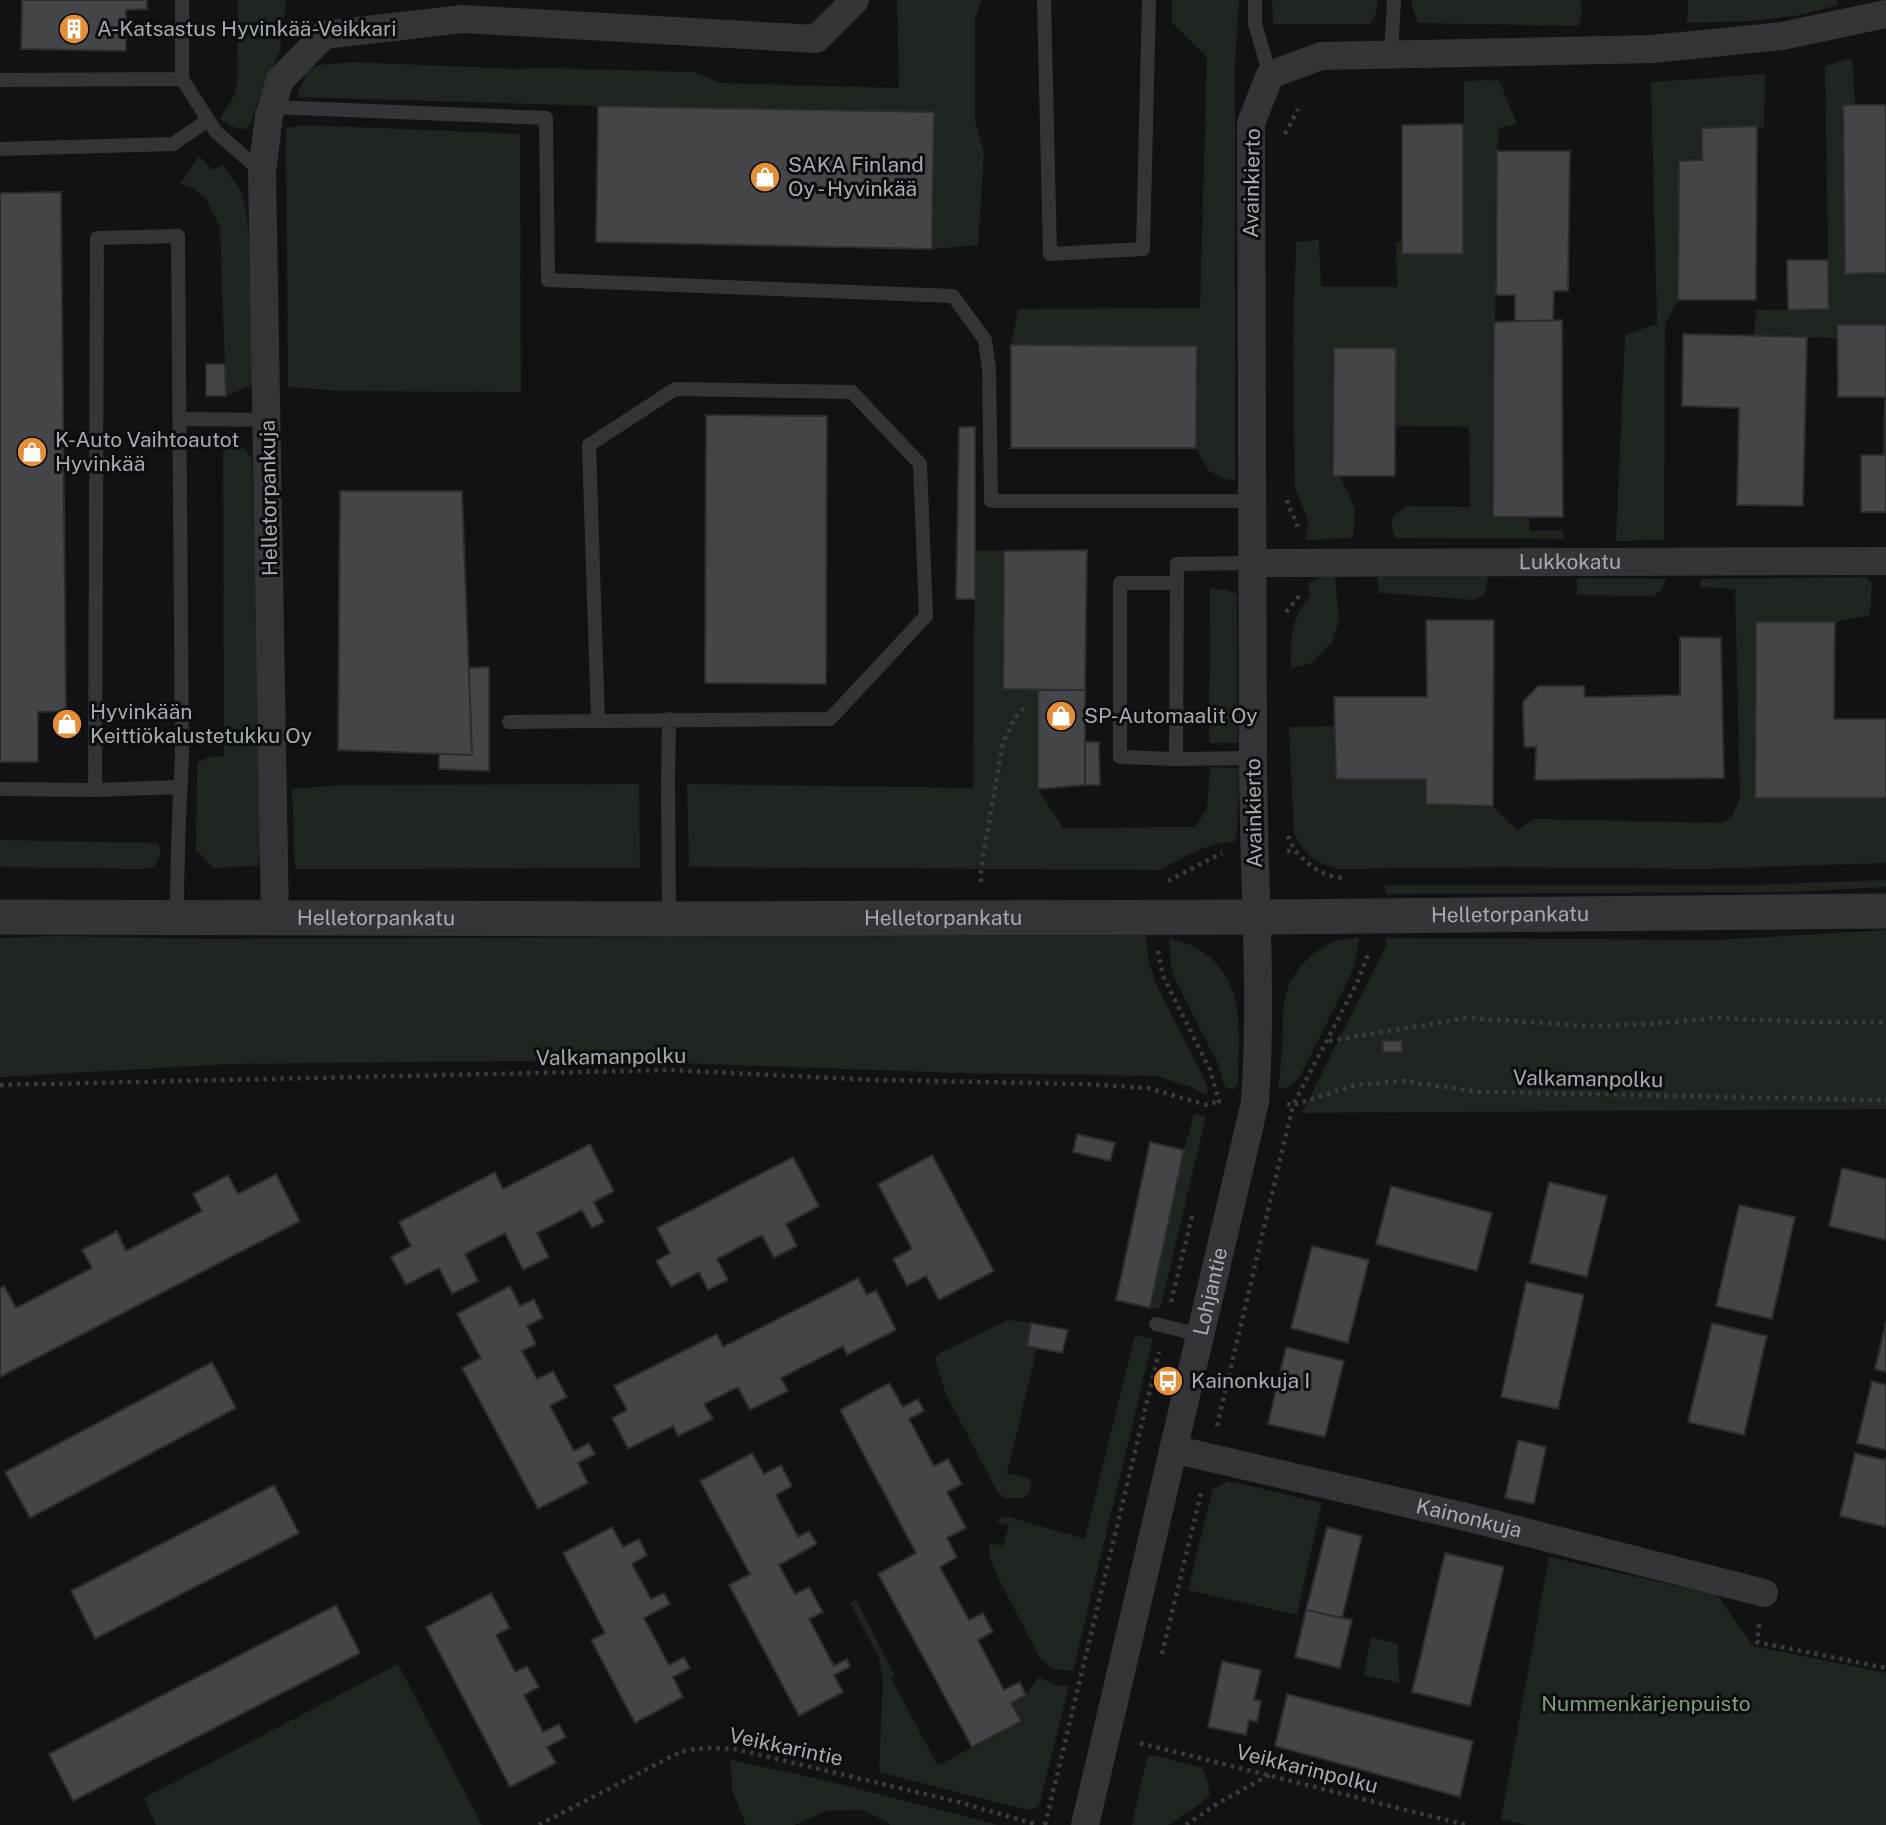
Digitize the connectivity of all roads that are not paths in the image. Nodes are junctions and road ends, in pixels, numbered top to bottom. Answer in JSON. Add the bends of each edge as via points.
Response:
{"nodes":[{"id":1,"x":182,"y":0,"type":"edge"},
{"id":2,"x":855,"y":0,"type":"edge"},
{"id":3,"x":1044,"y":0,"type":"edge"},
{"id":4,"x":1149,"y":0,"type":"edge"},
{"id":5,"x":1255,"y":0,"type":"edge"},
{"id":6,"x":1394,"y":0,"type":"edge"},
{"id":7,"x":1886,"y":14,"type":"edge"},
{"id":8,"x":1391,"y":55,"type":"junction"},
{"id":9,"x":1270,"y":75,"type":"junction"},
{"id":10,"x":182,"y":79,"type":"junction"},
{"id":11,"x":0,"y":80,"type":"edge"},
{"id":12,"x":271,"y":107,"type":"junction"},
{"id":13,"x":208,"y":120,"type":"junction"},
{"id":14,"x":0,"y":149,"type":"edge"},
{"id":15,"x":262,"y":172,"type":"junction"},
{"id":16,"x":180,"y":419,"type":"junction"},
{"id":17,"x":268,"y":420,"type":"junction"},
{"id":18,"x":1253,"y":501,"type":"junction"},
{"id":19,"x":1886,"y":561,"type":"edge"},
{"id":20,"x":1253,"y":563,"type":"junction"},
{"id":21,"x":1177,"y":583,"type":"junction"},
{"id":22,"x":669,"y":719,"type":"junction"},
{"id":23,"x":598,"y":721,"type":"junction"},
{"id":24,"x":509,"y":722,"type":"dead end"},
{"id":25,"x":1253,"y":758,"type":"junction"},
{"id":26,"x":1176,"y":759,"type":"junction"},
{"id":27,"x":180,"y":787,"type":"junction"},
{"id":28,"x":0,"y":789,"type":"edge"},
{"id":29,"x":95,"y":790,"type":"junction"},
{"id":30,"x":1886,"y":911,"type":"edge"},
{"id":31,"x":0,"y":917,"type":"edge"},
{"id":32,"x":177,"y":917,"type":"junction"},
{"id":33,"x":1257,"y":917,"type":"junction"},
{"id":34,"x":275,"y":918,"type":"junction"},
{"id":35,"x":669,"y":919,"type":"junction"},
{"id":36,"x":1161,"y":1325,"type":"road end"},
{"id":37,"x":1200,"y":1335,"type":"junction"},
{"id":38,"x":1173,"y":1449,"type":"junction"},
{"id":39,"x":1763,"y":1593,"type":"road end"},
{"id":40,"x":1085,"y":1825,"type":"edge"}],
"edges":[{"from":1,"to":10,"type":"lane"},
{"from":2,"to":12,"type":"street","name":"Helletorpankuja","via":[[816,39],[461,19],[324,35],[280,80]]},
{"from":3,"to":4,"type":"lane","via":[[1050,254],[1143,249]]},
{"from":5,"to":9,"type":"lane","via":[[1255,24]]},
{"from":6,"to":8,"type":"lane"},
{"from":7,"to":8,"type":"street","via":[[1783,36],[1651,49]]},
{"from":8,"to":9,"type":"street","via":[[1321,56]]},
{"from":9,"to":18,"type":"street","name":"Avainkierto","via":[[1251,123]]},
{"from":10,"to":11,"type":"lane"},
{"from":10,"to":13,"type":"lane"},
{"from":12,"to":15,"type":"street","name":"Helletorpankuja"},
{"from":12,"to":18,"type":"lane","via":[[546,118],[548,280],[953,296],[985,340],[991,501]]},
{"from":13,"to":14,"type":"lane","via":[[173,144]]},
{"from":13,"to":15,"type":"lane"},
{"from":15,"to":17,"type":"street","name":"Helletorpankuja"},
{"from":16,"to":17,"type":"lane"},
{"from":16,"to":27,"type":"lane"},
{"from":16,"to":29,"type":"lane","via":[[178,236],[97,238]]},
{"from":17,"to":34,"type":"street","name":"Helletorpankuja"},
{"from":18,"to":20,"type":"street","name":"Avainkierto"},
{"from":19,"to":20,"type":"street","name":"Lukkokatu"},
{"from":20,"to":21,"type":"lane","via":[[1177,564]]},
{"from":20,"to":25,"type":"street","name":"Avainkierto"},
{"from":21,"to":26,"type":"lane"},
{"from":21,"to":26,"type":"lane","via":[[1120,583],[1120,757]]},
{"from":22,"to":23,"type":"lane"},
{"from":22,"to":23,"type":"lane","via":[[830,719],[926,616],[920,464],[852,392],[675,389],[589,446]]},
{"from":22,"to":35,"type":"lane"},
{"from":23,"to":24,"type":"lane"},
{"from":25,"to":26,"type":"lane"},
{"from":25,"to":33,"type":"street","name":"Avainkierto"},
{"from":27,"to":29,"type":"lane"},
{"from":27,"to":32,"type":"lane"},
{"from":28,"to":29,"type":"lane"},
{"from":30,"to":33,"type":"street","name":"Helletorpankatu"},
{"from":31,"to":32,"type":"street","name":"Helletorpankatu"},
{"from":32,"to":34,"type":"street","name":"Helletorpankatu"},
{"from":33,"to":35,"type":"street","name":"Helletorpankatu"},
{"from":33,"to":37,"type":"street","name":"Lohjantie","via":[[1255,1102]]},
{"from":34,"to":35,"type":"street","name":"Helletorpankatu"},
{"from":36,"to":37,"type":"lane"},
{"from":37,"to":38,"type":"street","name":"Lohjantie"},
{"from":38,"to":39,"type":"street","name":"Kainonkuja"},
{"from":38,"to":40,"type":"street","name":"Lohjantie"}]}
